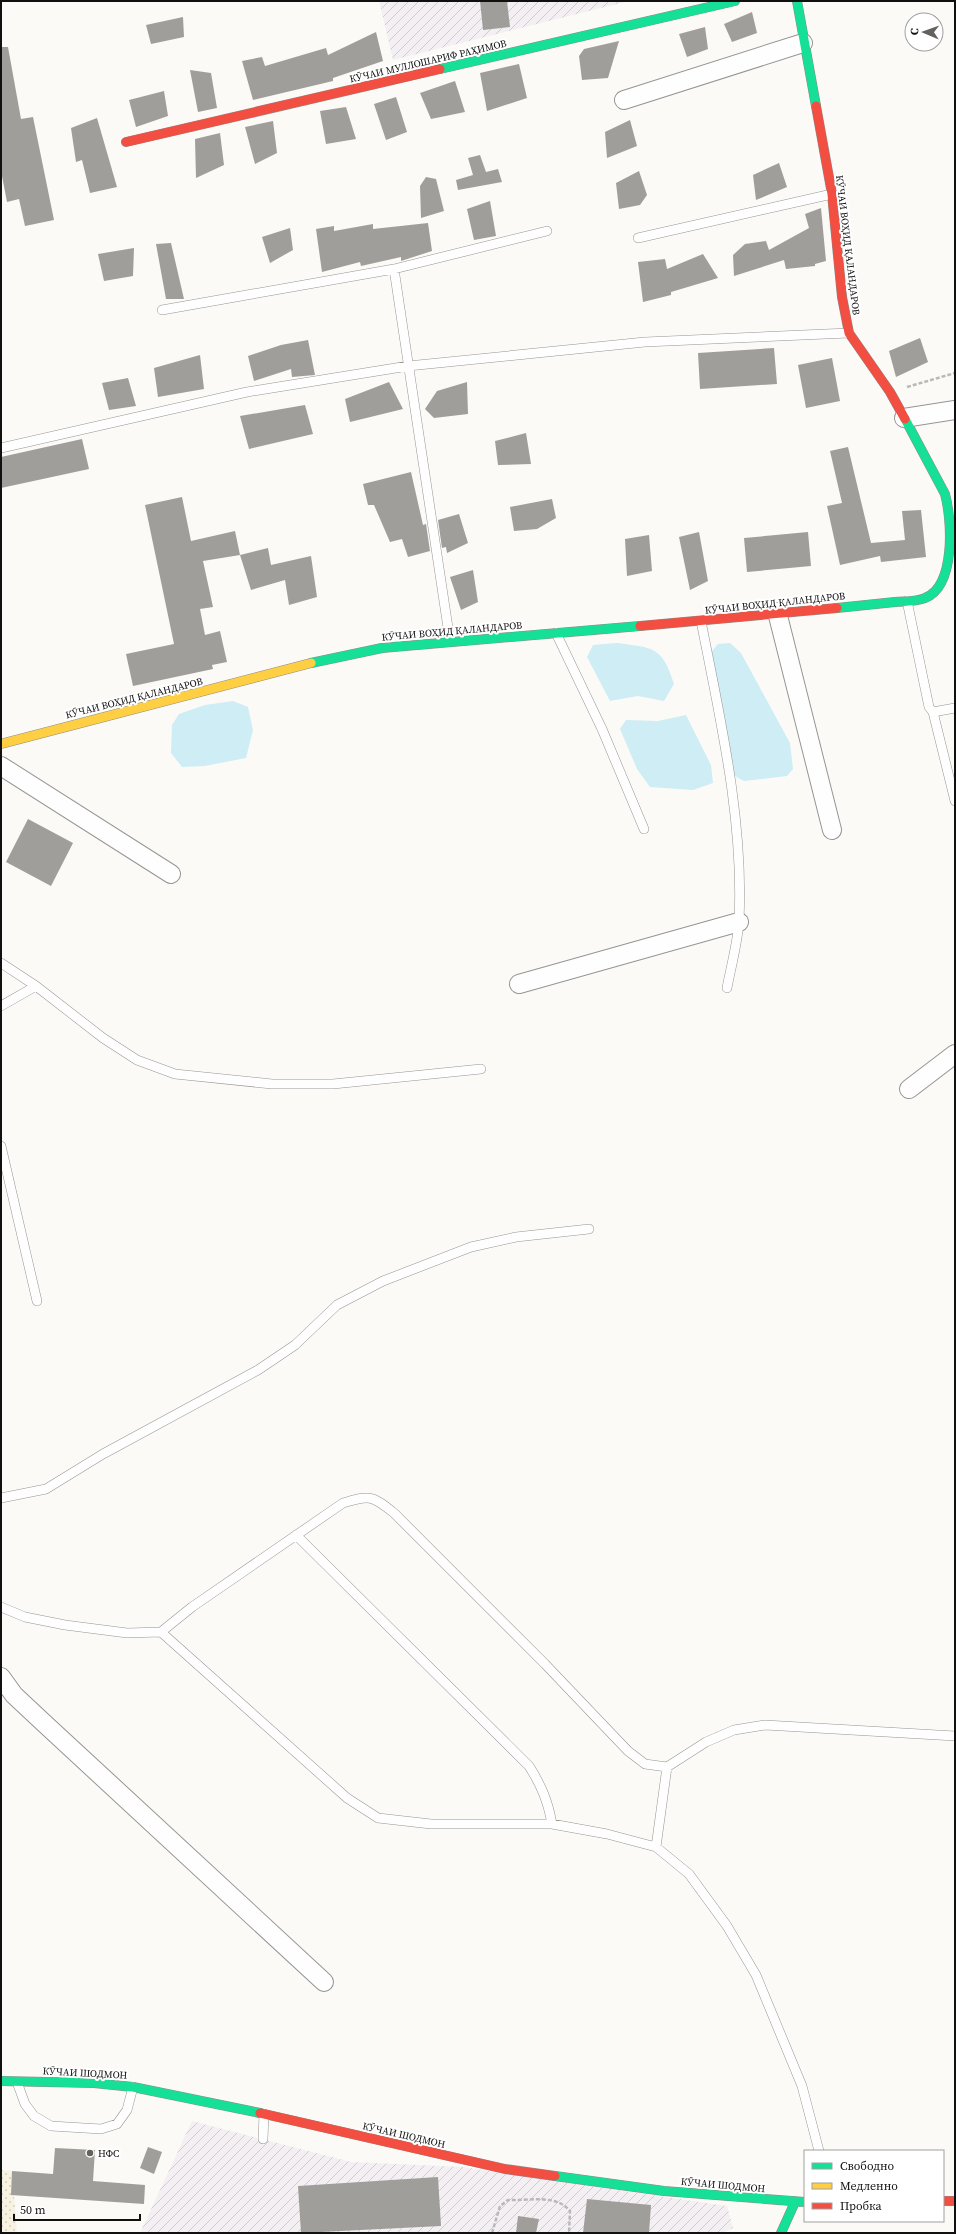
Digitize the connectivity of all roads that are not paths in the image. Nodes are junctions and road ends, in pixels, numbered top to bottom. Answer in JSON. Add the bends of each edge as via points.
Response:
{"nodes":[{"id":1,"x":735,"y":1,"type":"edge"},
{"id":2,"x":797,"y":1,"type":"edge"},
{"id":3,"x":804,"y":43,"type":"junction"},
{"id":4,"x":624,"y":100,"type":"dead end"},
{"id":5,"x":126,"y":142,"type":"dead end"},
{"id":6,"x":832,"y":194,"type":"junction"},
{"id":7,"x":547,"y":231,"type":"dead end"},
{"id":8,"x":638,"y":238,"type":"dead end"},
{"id":9,"x":394,"y":269,"type":"junction"},
{"id":10,"x":162,"y":310,"type":"dead end"},
{"id":11,"x":849,"y":333,"type":"junction"},
{"id":12,"x":408,"y":366,"type":"junction"},
{"id":13,"x":955,"y":410,"type":"edge"},
{"id":14,"x":904,"y":418,"type":"junction"},
{"id":15,"x":1,"y":448,"type":"edge"},
{"id":16,"x":954,"y":527,"type":"edge"},
{"id":17,"x":907,"y":601,"type":"junction"},
{"id":18,"x":777,"y":612,"type":"junction"},
{"id":19,"x":701,"y":621,"type":"junction"},
{"id":20,"x":556,"y":634,"type":"junction"},
{"id":21,"x":450,"y":641,"type":"junction"},
{"id":22,"x":955,"y":708,"type":"edge"},
{"id":23,"x":933,"y":712,"type":"junction"},
{"id":24,"x":1,"y":744,"type":"edge"},
{"id":25,"x":1,"y":766,"type":"edge"},
{"id":26,"x":955,"y":801,"type":"edge"},
{"id":27,"x":644,"y":829,"type":"dead end"},
{"id":28,"x":832,"y":830,"type":"dead end"},
{"id":29,"x":171,"y":874,"type":"dead end"},
{"id":30,"x":739,"y":922,"type":"junction"},
{"id":31,"x":1,"y":963,"type":"edge"},
{"id":32,"x":519,"y":984,"type":"dead end"},
{"id":33,"x":36,"y":986,"type":"junction"},
{"id":34,"x":727,"y":988,"type":"dead end"},
{"id":35,"x":1,"y":1006,"type":"edge"},
{"id":36,"x":955,"y":1054,"type":"edge"},
{"id":37,"x":481,"y":1069,"type":"dead end"},
{"id":38,"x":909,"y":1089,"type":"dead end"},
{"id":39,"x":1,"y":1146,"type":"edge"},
{"id":40,"x":589,"y":1229,"type":"dead end"},
{"id":41,"x":37,"y":1301,"type":"dead end"},
{"id":42,"x":1,"y":1498,"type":"edge"},
{"id":43,"x":296,"y":1535,"type":"junction"},
{"id":44,"x":1,"y":1607,"type":"edge"},
{"id":45,"x":161,"y":1632,"type":"junction"},
{"id":46,"x":1,"y":1677,"type":"edge"},
{"id":47,"x":955,"y":1736,"type":"edge"},
{"id":48,"x":667,"y":1767,"type":"junction"},
{"id":49,"x":552,"y":1824,"type":"junction"},
{"id":50,"x":656,"y":1847,"type":"junction"},
{"id":51,"x":324,"y":1982,"type":"dead end"},
{"id":52,"x":1,"y":2081,"type":"edge"},
{"id":53,"x":17,"y":2081,"type":"junction"},
{"id":54,"x":133,"y":2087,"type":"junction"},
{"id":55,"x":264,"y":2114,"type":"junction"},
{"id":56,"x":263,"y":2139,"type":"dead end"},
{"id":57,"x":819,"y":2150,"type":"edge"},
{"id":58,"x":944,"y":2201,"type":"edge"},
{"id":59,"x":955,"y":2201,"type":"edge"},
{"id":60,"x":795,"y":2202,"type":"junction"},
{"id":61,"x":804,"y":2202,"type":"edge"},
{"id":62,"x":781,"y":2233,"type":"edge"}],
"edges":[{"from":1,"to":5,"type":"street","name":"КӮЧАИ МУЛЛОШАРИФ РАҲИМОВ"},
{"from":2,"to":3,"type":"street","name":"КӮЧАИ ВОҲИД ҚАЛАНДАРОВ"},
{"from":3,"to":4,"type":"street"},
{"from":3,"to":6,"type":"street","name":"КӮЧАИ ВОҲИД ҚАЛАНДАРОВ"},
{"from":6,"to":8,"type":"lane"},
{"from":6,"to":11,"type":"street","name":"КӮЧАИ ВОҲИД ҚАЛАНДАРОВ","via":[[842,297]]},
{"from":7,"to":9,"type":"lane"},
{"from":9,"to":10,"type":"lane"},
{"from":9,"to":12,"type":"lane"},
{"from":11,"to":12,"type":"lane","via":[[645,342]]},
{"from":11,"to":14,"type":"street","name":"КӮЧАИ ВОҲИД ҚАЛАНДАРОВ","via":[[890,392]]},
{"from":12,"to":15,"type":"lane","via":[[247,392]]},
{"from":12,"to":21,"type":"lane"},
{"from":13,"to":14,"type":"street"},
{"from":14,"to":16,"type":"street","name":"КӮЧАИ ВОҲИД ҚАЛАНДАРОВ","via":[[944,494]]},
{"from":16,"to":17,"type":"street","name":"КӮЧАИ ВОҲИД ҚАЛАНДАРОВ","via":[[948,573],[940,586],[928,597]]},
{"from":17,"to":18,"type":"street","name":"КӮЧАИ ВОҲИД ҚАЛАНДАРОВ"},
{"from":17,"to":23,"type":"lane","via":[[929,707]]},
{"from":18,"to":19,"type":"street","name":"КӮЧАИ ВОҲИД ҚАЛАНДАРОВ"},
{"from":18,"to":28,"type":"street"},
{"from":19,"to":20,"type":"street","name":"КӮЧАИ ВОҲИД ҚАЛАНДАРОВ"},
{"from":19,"to":30,"type":"lane","via":[[735,817],[740,878]]},
{"from":20,"to":21,"type":"street","name":"КӮЧАИ ВОҲИД ҚАЛАНДАРОВ"},
{"from":20,"to":27,"type":"lane","via":[[602,729]]},
{"from":21,"to":24,"type":"street","name":"КӮЧАИ ВОҲИД ҚАЛАНДАРОВ","via":[[382,648],[329,658]]},
{"from":22,"to":23,"type":"lane"},
{"from":23,"to":26,"type":"lane"},
{"from":25,"to":29,"type":"street"},
{"from":30,"to":32,"type":"street"},
{"from":30,"to":34,"type":"lane"},
{"from":31,"to":33,"type":"lane"},
{"from":33,"to":35,"type":"lane"},
{"from":33,"to":37,"type":"lane","via":[[103,1038],[137,1060],[175,1074],[272,1084],[333,1084]]},
{"from":36,"to":38,"type":"street"},
{"from":39,"to":41,"type":"lane"},
{"from":40,"to":42,"type":"lane","via":[[516,1237],[471,1247],[383,1281],[337,1305],[295,1345],[246,1377],[103,1454],[46,1489]]},
{"from":43,"to":45,"type":"lane","via":[[192,1607]]},
{"from":43,"to":48,"type":"lane","via":[[343,1503],[364,1496],[380,1502],[545,1664],[628,1751],[645,1764]]},
{"from":43,"to":49,"type":"lane","via":[[529,1766],[541,1785]]},
{"from":44,"to":45,"type":"lane","via":[[25,1617],[65,1625],[127,1633]]},
{"from":45,"to":49,"type":"lane","via":[[347,1798],[378,1818],[431,1824]]},
{"from":46,"to":51,"type":"street","via":[[14,1695]]},
{"from":47,"to":48,"type":"lane","via":[[765,1725],[734,1730],[706,1742]]},
{"from":48,"to":50,"type":"lane"},
{"from":49,"to":50,"type":"lane","via":[[607,1834]]},
{"from":50,"to":57,"type":"lane","via":[[689,1874],[727,1926],[756,1975],[802,2086]]},
{"from":52,"to":53,"type":"street","name":"КӮЧАИ ШОДМОН"},
{"from":53,"to":54,"type":"street","name":"КӮЧАИ ШОДМОН"},
{"from":53,"to":54,"type":"lane","via":[[25,2104],[34,2116],[51,2126],[100,2128],[117,2124],[127,2110]]},
{"from":54,"to":55,"type":"street","name":"КӮЧАИ ШОДМОН"},
{"from":55,"to":56,"type":"lane"},
{"from":55,"to":60,"type":"street","name":"КӮЧАИ ШОДМОН","via":[[505,2169],[664,2191]]},
{"from":58,"to":59,"type":"street"},
{"from":60,"to":61,"type":"street","name":"КӮЧАИ ШОДМОН"},
{"from":60,"to":62,"type":"street"}]}
